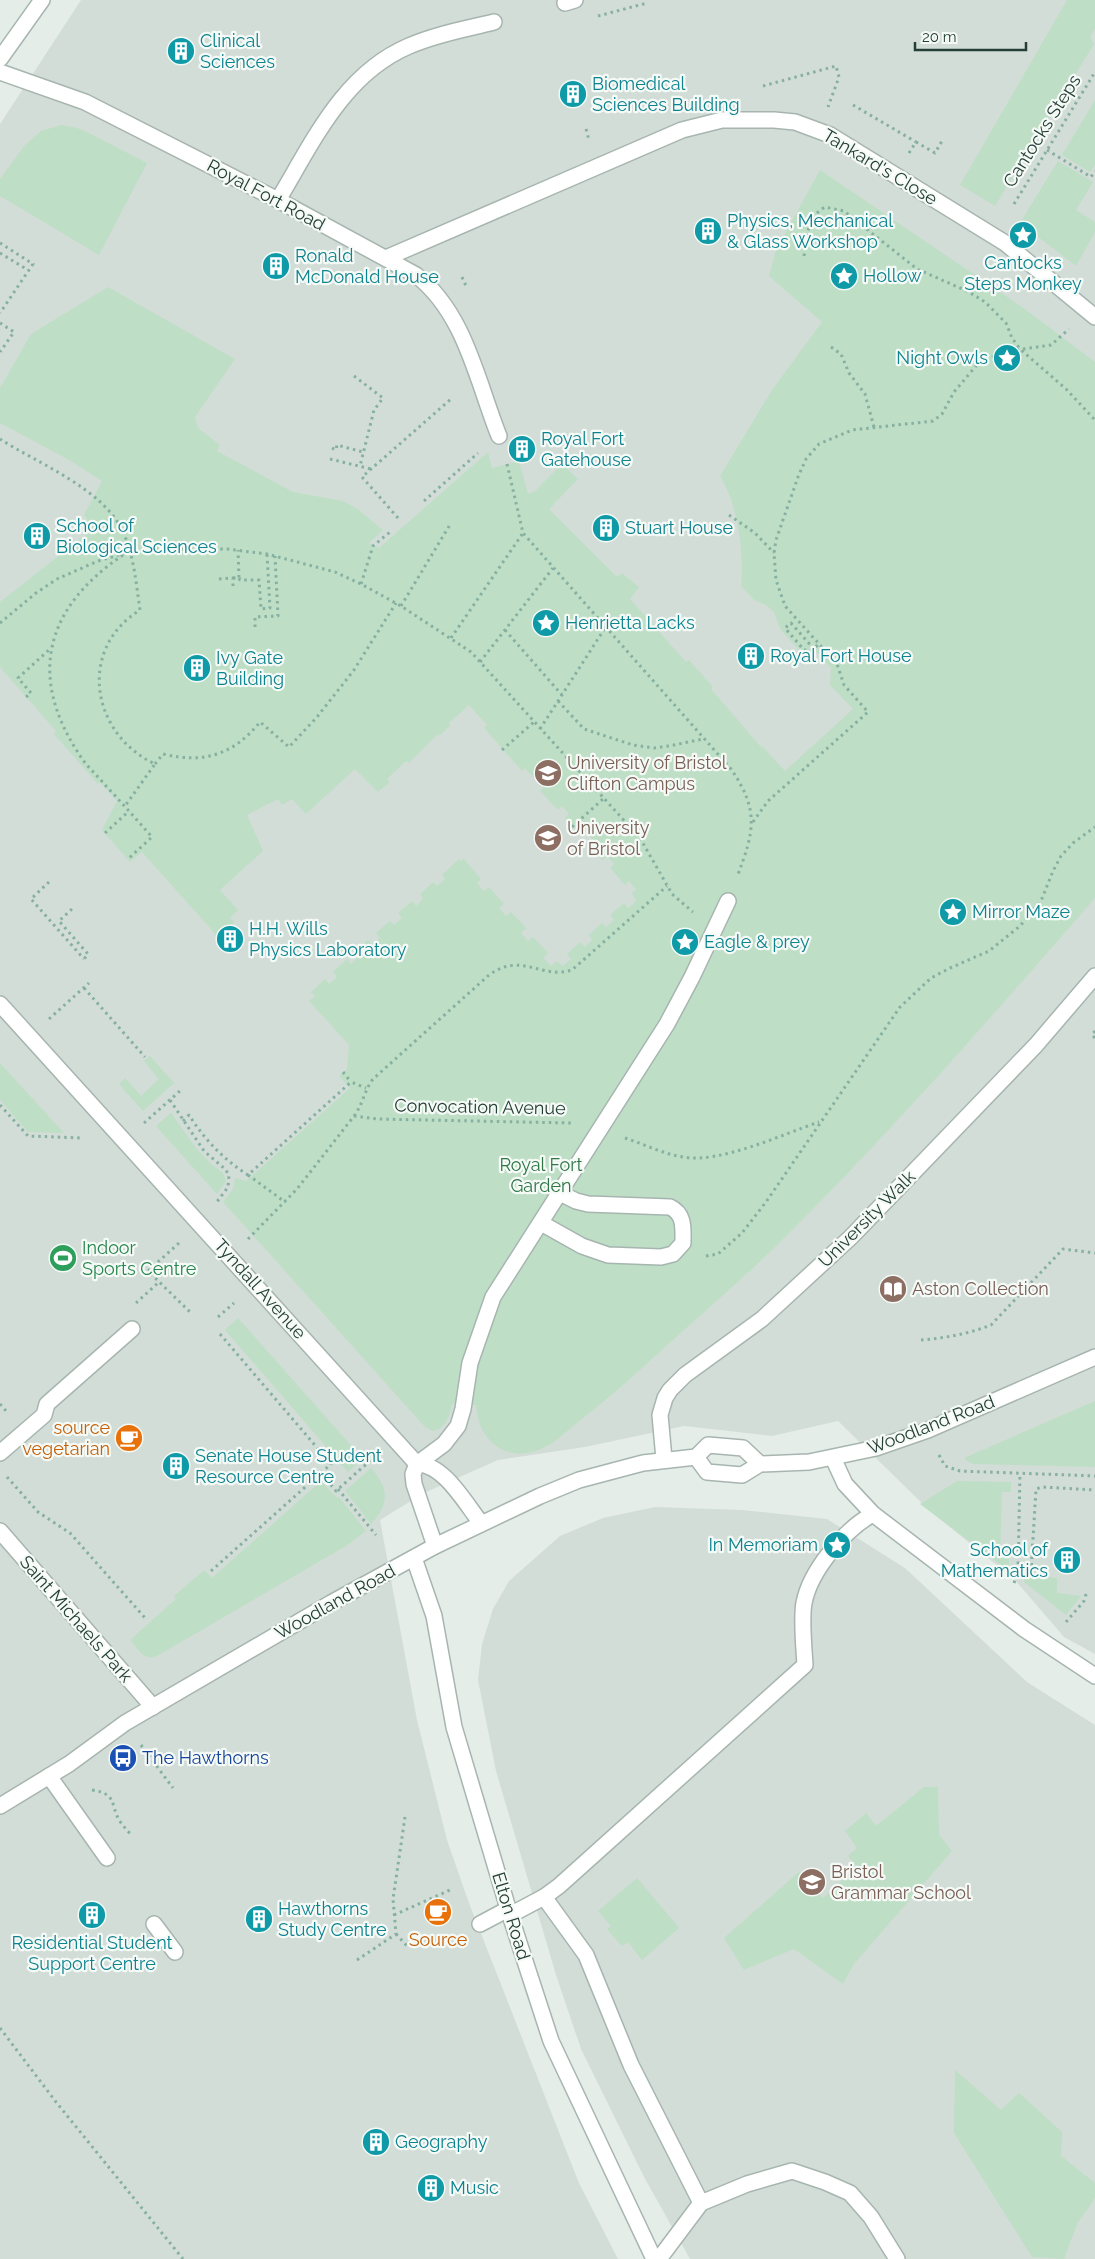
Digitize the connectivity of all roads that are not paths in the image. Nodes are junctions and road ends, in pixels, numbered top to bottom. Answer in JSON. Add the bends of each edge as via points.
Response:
{"nodes":[{"id":1,"x":42,"y":0,"type":"edge"},
{"id":2,"x":494,"y":22,"type":"dead end"},
{"id":3,"x":0,"y":59,"type":"edge"},
{"id":4,"x":0,"y":72,"type":"edge"},
{"id":5,"x":278,"y":200,"type":"junction"},
{"id":6,"x":386,"y":258,"type":"junction"},
{"id":7,"x":1095,"y":317,"type":"edge"},
{"id":8,"x":499,"y":436,"type":"dead end"},
{"id":9,"x":728,"y":900,"type":"road end"},
{"id":10,"x":1095,"y":976,"type":"edge"},
{"id":11,"x":0,"y":1004,"type":"edge"},
{"id":12,"x":560,"y":1193,"type":"junction"},
{"id":13,"x":541,"y":1223,"type":"junction"},
{"id":14,"x":132,"y":1329,"type":"dead end"},
{"id":15,"x":1095,"y":1357,"type":"edge"},
{"id":16,"x":0,"y":1453,"type":"edge"},
{"id":17,"x":696,"y":1457,"type":"junction"},
{"id":18,"x":833,"y":1458,"type":"junction"},
{"id":19,"x":664,"y":1459,"type":"junction"},
{"id":20,"x":417,"y":1464,"type":"junction"},
{"id":21,"x":760,"y":1464,"type":"junction"},
{"id":22,"x":873,"y":1514,"type":"junction"},
{"id":23,"x":481,"y":1523,"type":"junction"},
{"id":24,"x":0,"y":1531,"type":"edge"},
{"id":25,"x":435,"y":1546,"type":"junction"},
{"id":26,"x":414,"y":1558,"type":"junction"},
{"id":27,"x":1095,"y":1676,"type":"edge"},
{"id":28,"x":153,"y":1706,"type":"junction"},
{"id":29,"x":49,"y":1776,"type":"junction"},
{"id":30,"x":0,"y":1806,"type":"edge"},
{"id":31,"x":107,"y":1858,"type":"dead end"},
{"id":32,"x":544,"y":1897,"type":"junction"},
{"id":33,"x":509,"y":1912,"type":"junction"},
{"id":34,"x":154,"y":1924,"type":"dead end"},
{"id":35,"x":480,"y":1924,"type":"dead end"},
{"id":36,"x":175,"y":1952,"type":"dead end"},
{"id":37,"x":701,"y":2203,"type":"junction"},
{"id":38,"x":654,"y":2259,"type":"edge"},
{"id":39,"x":659,"y":2259,"type":"edge"},
{"id":40,"x":897,"y":2259,"type":"edge"}],
"edges":[{"from":1,"to":3,"type":"street"},
{"from":2,"to":5,"type":"street","via":[[410,46],[359,79],[340,99]]},
{"from":4,"to":5,"type":"street","name":"Royal Fort Road","via":[[85,102]]},
{"from":5,"to":6,"type":"street","name":"Royal Fort Road"},
{"from":6,"to":7,"type":"street","name":"Tankard's Close","via":[[682,130],[722,120],[774,120],[812,127],[853,148],[1005,243]]},
{"from":6,"to":8,"type":"street","name":"Royal Fort Road","via":[[425,282],[447,310],[471,356]]},
{"from":9,"to":12,"type":"street","via":[[679,1004]]},
{"from":10,"to":19,"type":"street","name":"University Walk","via":[[1036,1045],[850,1237],[762,1319],[685,1375],[670,1390],[664,1398],[660,1415]]},
{"from":11,"to":20,"type":"street","name":"Tyndall Avenue"},
{"from":12,"to":13,"type":"street"},
{"from":12,"to":13,"type":"street","via":[[588,1204],[656,1205],[675,1209],[683,1222],[683,1243],[674,1254],[661,1257],[618,1256],[596,1252]]},
{"from":13,"to":20,"type":"street","via":[[502,1282],[487,1313],[470,1363],[458,1426],[444,1444]]},
{"from":14,"to":16,"type":"street","via":[[47,1404],[44,1415]]},
{"from":15,"to":18,"type":"street","name":"Woodland Road","via":[[928,1430],[876,1448]]},
{"from":17,"to":19,"type":"street","name":"Woodland Road"},
{"from":17,"to":21,"type":"street","name":"Woodland Road","via":[[707,1472],[723,1474],[742,1475]]},
{"from":17,"to":21,"type":"street","name":"Woodland Road","via":[[708,1445],[743,1448]]},
{"from":18,"to":21,"type":"street","name":"Woodland Road","via":[[804,1463]]},
{"from":18,"to":22,"type":"street","via":[[852,1494]]},
{"from":19,"to":23,"type":"street","name":"Woodland Road","via":[[579,1480]]},
{"from":20,"to":23,"type":"street","name":"Tyndall Avenue","via":[[426,1464],[441,1473]]},
{"from":20,"to":25,"type":"street","via":[[414,1484]]},
{"from":22,"to":27,"type":"street","via":[[1024,1628]]},
{"from":22,"to":32,"type":"street","via":[[856,1523],[819,1566],[804,1603],[805,1665]]},
{"from":23,"to":25,"type":"street","name":"Woodland Road"},
{"from":24,"to":28,"type":"street","name":"Saint Michaels Park"},
{"from":25,"to":26,"type":"street","name":"Woodland Road"},
{"from":26,"to":28,"type":"street","name":"Woodland Road"},
{"from":26,"to":33,"type":"street","name":"Elton Road","via":[[434,1616],[454,1727]]},
{"from":28,"to":29,"type":"street","name":"Woodland Road"},
{"from":29,"to":30,"type":"street","name":"Woodland Road"},
{"from":29,"to":31,"type":"street"},
{"from":32,"to":33,"type":"street"},
{"from":32,"to":37,"type":"street","via":[[586,1955],[631,2065]]},
{"from":33,"to":35,"type":"street"},
{"from":33,"to":38,"type":"street","name":"Elton Road","via":[[552,2041]]},
{"from":34,"to":36,"type":"street"},
{"from":37,"to":39,"type":"street"},
{"from":37,"to":40,"type":"street","via":[[747,2184],[792,2171],[850,2193],[871,2217]]}]}
